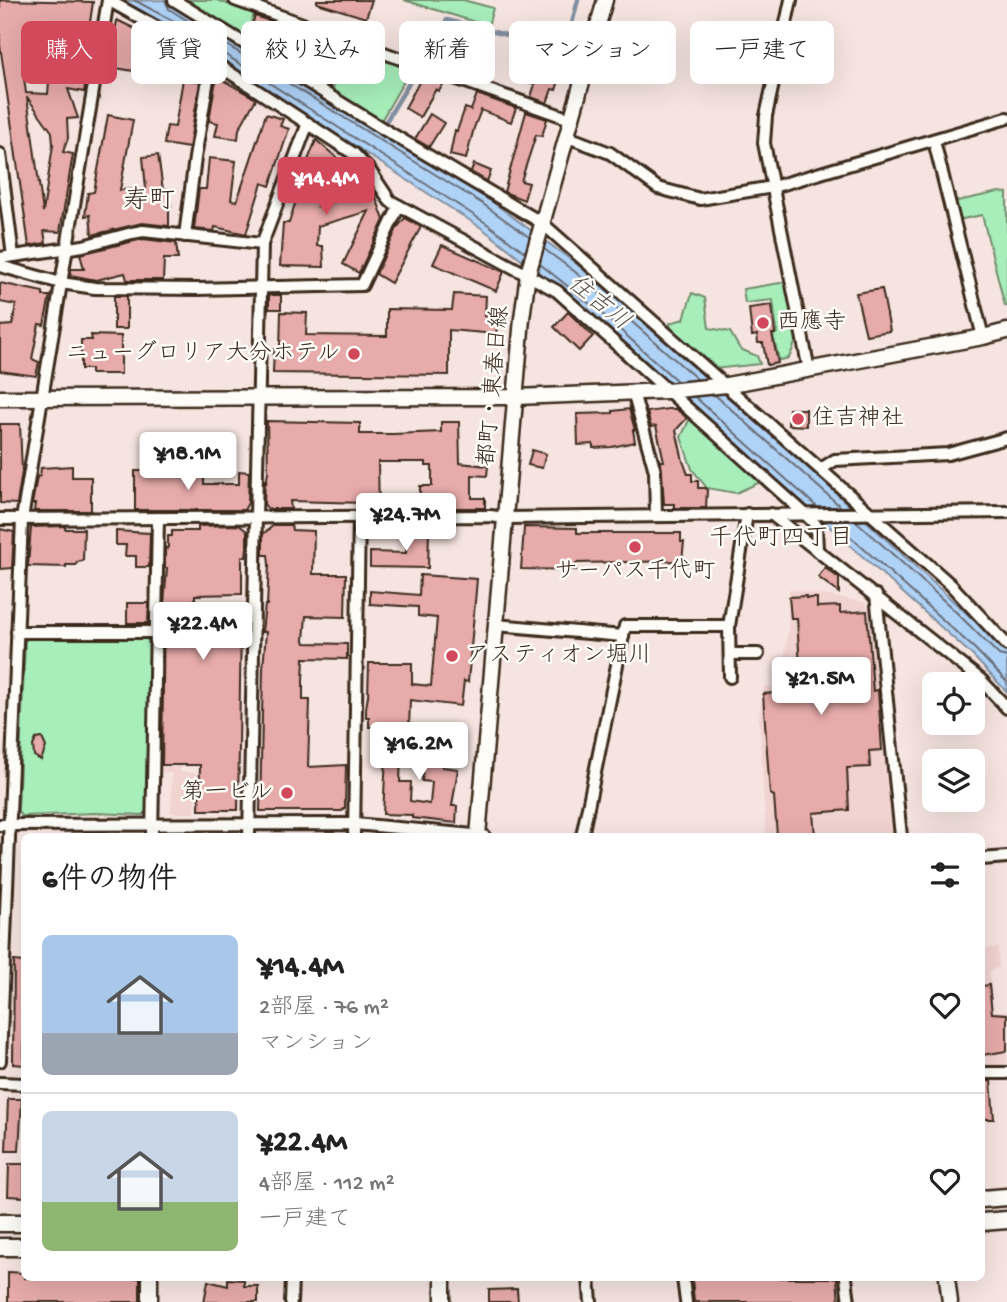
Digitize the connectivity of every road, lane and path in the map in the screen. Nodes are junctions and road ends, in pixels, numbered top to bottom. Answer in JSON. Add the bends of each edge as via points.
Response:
{"nodes":[{"id":1,"x":174,"y":0,"type":"edge"},
{"id":2,"x":235,"y":0,"type":"edge"},
{"id":3,"x":605,"y":0,"type":"edge"},
{"id":4,"x":791,"y":0,"type":"edge"},
{"id":5,"x":143,"y":21,"type":"edge"},
{"id":6,"x":227,"y":71,"type":"edge"},
{"id":7,"x":207,"y":84,"type":"edge"},
{"id":8,"x":1007,"y":118,"type":"edge"},
{"id":9,"x":573,"y":120,"type":"junction"},
{"id":10,"x":308,"y":123,"type":"junction"},
{"id":11,"x":568,"y":137,"type":"junction"},
{"id":12,"x":934,"y":141,"type":"junction"},
{"id":13,"x":0,"y":154,"type":"edge"},
{"id":14,"x":773,"y":187,"type":"junction"},
{"id":15,"x":399,"y":206,"type":"junction"},
{"id":16,"x":542,"y":223,"type":"junction"},
{"id":17,"x":185,"y":236,"type":"junction"},
{"id":18,"x":262,"y":244,"type":"junction"},
{"id":19,"x":67,"y":249,"type":"junction"},
{"id":20,"x":13,"y":256,"type":"junction"},
{"id":21,"x":0,"y":258,"type":"edge"},
{"id":22,"x":0,"y":265,"type":"edge"},
{"id":23,"x":528,"y":274,"type":"junction"},
{"id":24,"x":61,"y":283,"type":"junction"},
{"id":25,"x":260,"y":288,"type":"junction"},
{"id":26,"x":1007,"y":331,"type":"edge"},
{"id":27,"x":983,"y":337,"type":"junction"},
{"id":28,"x":809,"y":370,"type":"junction"},
{"id":29,"x":724,"y":385,"type":"junction"},
{"id":30,"x":669,"y":391,"type":"junction"},
{"id":31,"x":633,"y":392,"type":"junction"},
{"id":32,"x":516,"y":397,"type":"junction"},
{"id":33,"x":0,"y":398,"type":"edge"},
{"id":34,"x":42,"y":398,"type":"junction"},
{"id":35,"x":259,"y":398,"type":"junction"},
{"id":36,"x":1007,"y":438,"type":"edge"},
{"id":37,"x":821,"y":469,"type":"junction"},
{"id":38,"x":1007,"y":512,"type":"edge"},
{"id":39,"x":866,"y":513,"type":"junction"},
{"id":40,"x":747,"y":514,"type":"junction"},
{"id":41,"x":771,"y":514,"type":"junction"},
{"id":42,"x":807,"y":514,"type":"junction"},
{"id":43,"x":359,"y":516,"type":"junction"},
{"id":44,"x":656,"y":516,"type":"junction"},
{"id":45,"x":256,"y":517,"type":"junction"},
{"id":46,"x":158,"y":518,"type":"junction"},
{"id":47,"x":506,"y":518,"type":"junction"},
{"id":48,"x":0,"y":519,"type":"edge"},
{"id":49,"x":22,"y":519,"type":"junction"},
{"id":50,"x":817,"y":551,"type":"junction"},
{"id":51,"x":876,"y":595,"type":"junction"},
{"id":52,"x":496,"y":625,"type":"junction"},
{"id":53,"x":729,"y":626,"type":"junction"},
{"id":54,"x":17,"y":632,"type":"junction"},
{"id":55,"x":157,"y":632,"type":"junction"},
{"id":56,"x":623,"y":636,"type":"junction"},
{"id":57,"x":1007,"y":645,"type":"edge"},
{"id":58,"x":730,"y":654,"type":"junction"},
{"id":59,"x":758,"y":654,"type":"dead end"},
{"id":60,"x":730,"y":677,"type":"dead end"},
{"id":61,"x":1007,"y":708,"type":"edge"},
{"id":62,"x":152,"y":824,"type":"junction"},
{"id":63,"x":250,"y":824,"type":"junction"},
{"id":64,"x":355,"y":824,"type":"junction"},
{"id":65,"x":5,"y":825,"type":"edge"},
{"id":66,"x":84,"y":831,"type":"edge"},
{"id":67,"x":152,"y":833,"type":"edge"},
{"id":68,"x":249,"y":833,"type":"edge"},
{"id":69,"x":354,"y":833,"type":"edge"},
{"id":70,"x":449,"y":833,"type":"edge"},
{"id":71,"x":480,"y":833,"type":"edge"},
{"id":72,"x":583,"y":833,"type":"edge"},
{"id":73,"x":901,"y":833,"type":"edge"},
{"id":74,"x":1007,"y":857,"type":"edge"},
{"id":75,"x":985,"y":859,"type":"edge"},
{"id":76,"x":0,"y":1061,"type":"edge"},
{"id":77,"x":985,"y":1073,"type":"edge"},
{"id":78,"x":1007,"y":1073,"type":"edge"},
{"id":79,"x":0,"y":1083,"type":"edge"},
{"id":80,"x":21,"y":1084,"type":"edge"},
{"id":81,"x":1007,"y":1196,"type":"edge"},
{"id":82,"x":985,"y":1199,"type":"edge"},
{"id":83,"x":1007,"y":1220,"type":"edge"},
{"id":84,"x":0,"y":1223,"type":"edge"},
{"id":85,"x":21,"y":1223,"type":"edge"},
{"id":86,"x":985,"y":1223,"type":"edge"},
{"id":87,"x":0,"y":1247,"type":"edge"},
{"id":88,"x":21,"y":1247,"type":"edge"},
{"id":89,"x":150,"y":1281,"type":"edge"},
{"id":90,"x":292,"y":1281,"type":"edge"},
{"id":91,"x":443,"y":1281,"type":"edge"},
{"id":92,"x":589,"y":1281,"type":"edge"},
{"id":93,"x":683,"y":1281,"type":"edge"},
{"id":94,"x":846,"y":1281,"type":"edge"},
{"id":95,"x":947,"y":1281,"type":"edge"},
{"id":96,"x":150,"y":1302,"type":"edge"},
{"id":97,"x":291,"y":1302,"type":"edge"},
{"id":98,"x":443,"y":1302,"type":"edge"},
{"id":99,"x":591,"y":1302,"type":"edge"},
{"id":100,"x":686,"y":1302,"type":"edge"},
{"id":101,"x":849,"y":1302,"type":"edge"},
{"id":102,"x":950,"y":1302,"type":"edge"}],
"edges":[{"from":1,"to":16,"type":"street"},
{"from":2,"to":9,"type":"street"},
{"from":3,"to":9,"type":"street"},
{"from":4,"to":14,"type":"street","via":[[766,116],[764,143]]},
{"from":5,"to":19,"type":"street","via":[[108,0]]},
{"from":6,"to":10,"type":"street"},
{"from":7,"to":17,"type":"street"},
{"from":8,"to":12,"type":"street"},
{"from":9,"to":11,"type":"street"},
{"from":10,"to":15,"type":"street","via":[[362,161],[390,201]]},
{"from":10,"to":18,"type":"street"},
{"from":11,"to":14,"type":"street","via":[[610,153],[658,188],[700,199]]},
{"from":11,"to":16,"type":"street"},
{"from":12,"to":14,"type":"street"},
{"from":12,"to":27,"type":"street"},
{"from":13,"to":20,"type":"street"},
{"from":14,"to":28,"type":"street"},
{"from":15,"to":23,"type":"street"},
{"from":15,"to":25,"type":"street","via":[[362,285]]},
{"from":16,"to":23,"type":"street","name":"都町・東春日線"},
{"from":16,"to":29,"type":"street"},
{"from":17,"to":18,"type":"street"},
{"from":17,"to":19,"type":"street","via":[[132,233]]},
{"from":18,"to":25,"type":"street"},
{"from":19,"to":20,"type":"street"},
{"from":19,"to":24,"type":"street"},
{"from":20,"to":21,"type":"street"},
{"from":22,"to":24,"type":"street"},
{"from":23,"to":30,"type":"street","via":[[557,291]]},
{"from":23,"to":32,"type":"street","name":"都町・東春日線"},
{"from":24,"to":25,"type":"street","via":[[95,288]]},
{"from":24,"to":34,"type":"street"},
{"from":25,"to":35,"type":"street"},
{"from":26,"to":27,"type":"street"},
{"from":27,"to":28,"type":"street"},
{"from":28,"to":29,"type":"street"},
{"from":29,"to":30,"type":"street"},
{"from":29,"to":37,"type":"street"},
{"from":30,"to":31,"type":"street"},
{"from":30,"to":42,"type":"street"},
{"from":31,"to":32,"type":"street"},
{"from":31,"to":44,"type":"street","via":[[655,471]]},
{"from":32,"to":35,"type":"street"},
{"from":32,"to":47,"type":"street","name":"都町・東春日線"},
{"from":33,"to":34,"type":"street"},
{"from":34,"to":35,"type":"street"},
{"from":34,"to":49,"type":"street"},
{"from":35,"to":45,"type":"street"},
{"from":36,"to":37,"type":"street","via":[[948,454],[835,460]]},
{"from":37,"to":39,"type":"street"},
{"from":38,"to":39,"type":"street"},
{"from":39,"to":42,"type":"street"},
{"from":39,"to":57,"type":"street","via":[[951,585]]},
{"from":40,"to":41,"type":"street"},
{"from":40,"to":44,"type":"street"},
{"from":40,"to":53,"type":"street"},
{"from":41,"to":42,"type":"street"},
{"from":41,"to":50,"type":"street"},
{"from":42,"to":50,"type":"street","via":[[816,525]]},
{"from":43,"to":45,"type":"street"},
{"from":43,"to":47,"type":"street"},
{"from":43,"to":64,"type":"street"},
{"from":44,"to":47,"type":"street"},
{"from":45,"to":46,"type":"street"},
{"from":45,"to":63,"type":"street"},
{"from":46,"to":49,"type":"street"},
{"from":46,"to":55,"type":"street"},
{"from":47,"to":52,"type":"street","name":"都町・東春日線"},
{"from":48,"to":49,"type":"street"},
{"from":49,"to":54,"type":"street"},
{"from":50,"to":51,"type":"street"},
{"from":51,"to":61,"type":"street","via":[[981,680]]},
{"from":51,"to":73,"type":"street"},
{"from":52,"to":56,"type":"street"},
{"from":52,"to":71,"type":"street","name":"都町・東春日線"},
{"from":53,"to":56,"type":"street","via":[[625,626]]},
{"from":53,"to":58,"type":"street"},
{"from":54,"to":55,"type":"street"},
{"from":54,"to":65,"type":"street"},
{"from":55,"to":62,"type":"street"},
{"from":56,"to":72,"type":"street"},
{"from":58,"to":59,"type":"street"},
{"from":58,"to":60,"type":"street"},
{"from":62,"to":63,"type":"street"},
{"from":62,"to":66,"type":"street"},
{"from":62,"to":67,"type":"street"},
{"from":63,"to":64,"type":"street"},
{"from":63,"to":68,"type":"street"},
{"from":64,"to":69,"type":"street"},
{"from":64,"to":70,"type":"street"},
{"from":65,"to":66,"type":"street"},
{"from":65,"to":76,"type":"street"},
{"from":74,"to":75,"type":"street"},
{"from":77,"to":78,"type":"street"},
{"from":79,"to":80,"type":"street"},
{"from":81,"to":82,"type":"main road"},
{"from":83,"to":86,"type":"main road"},
{"from":84,"to":85,"type":"main road"},
{"from":87,"to":88,"type":"main road"},
{"from":89,"to":96,"type":"street"},
{"from":90,"to":97,"type":"street"},
{"from":91,"to":98,"type":"street"},
{"from":92,"to":99,"type":"street"},
{"from":93,"to":100,"type":"street"},
{"from":94,"to":101,"type":"street"},
{"from":95,"to":102,"type":"street"}]}
